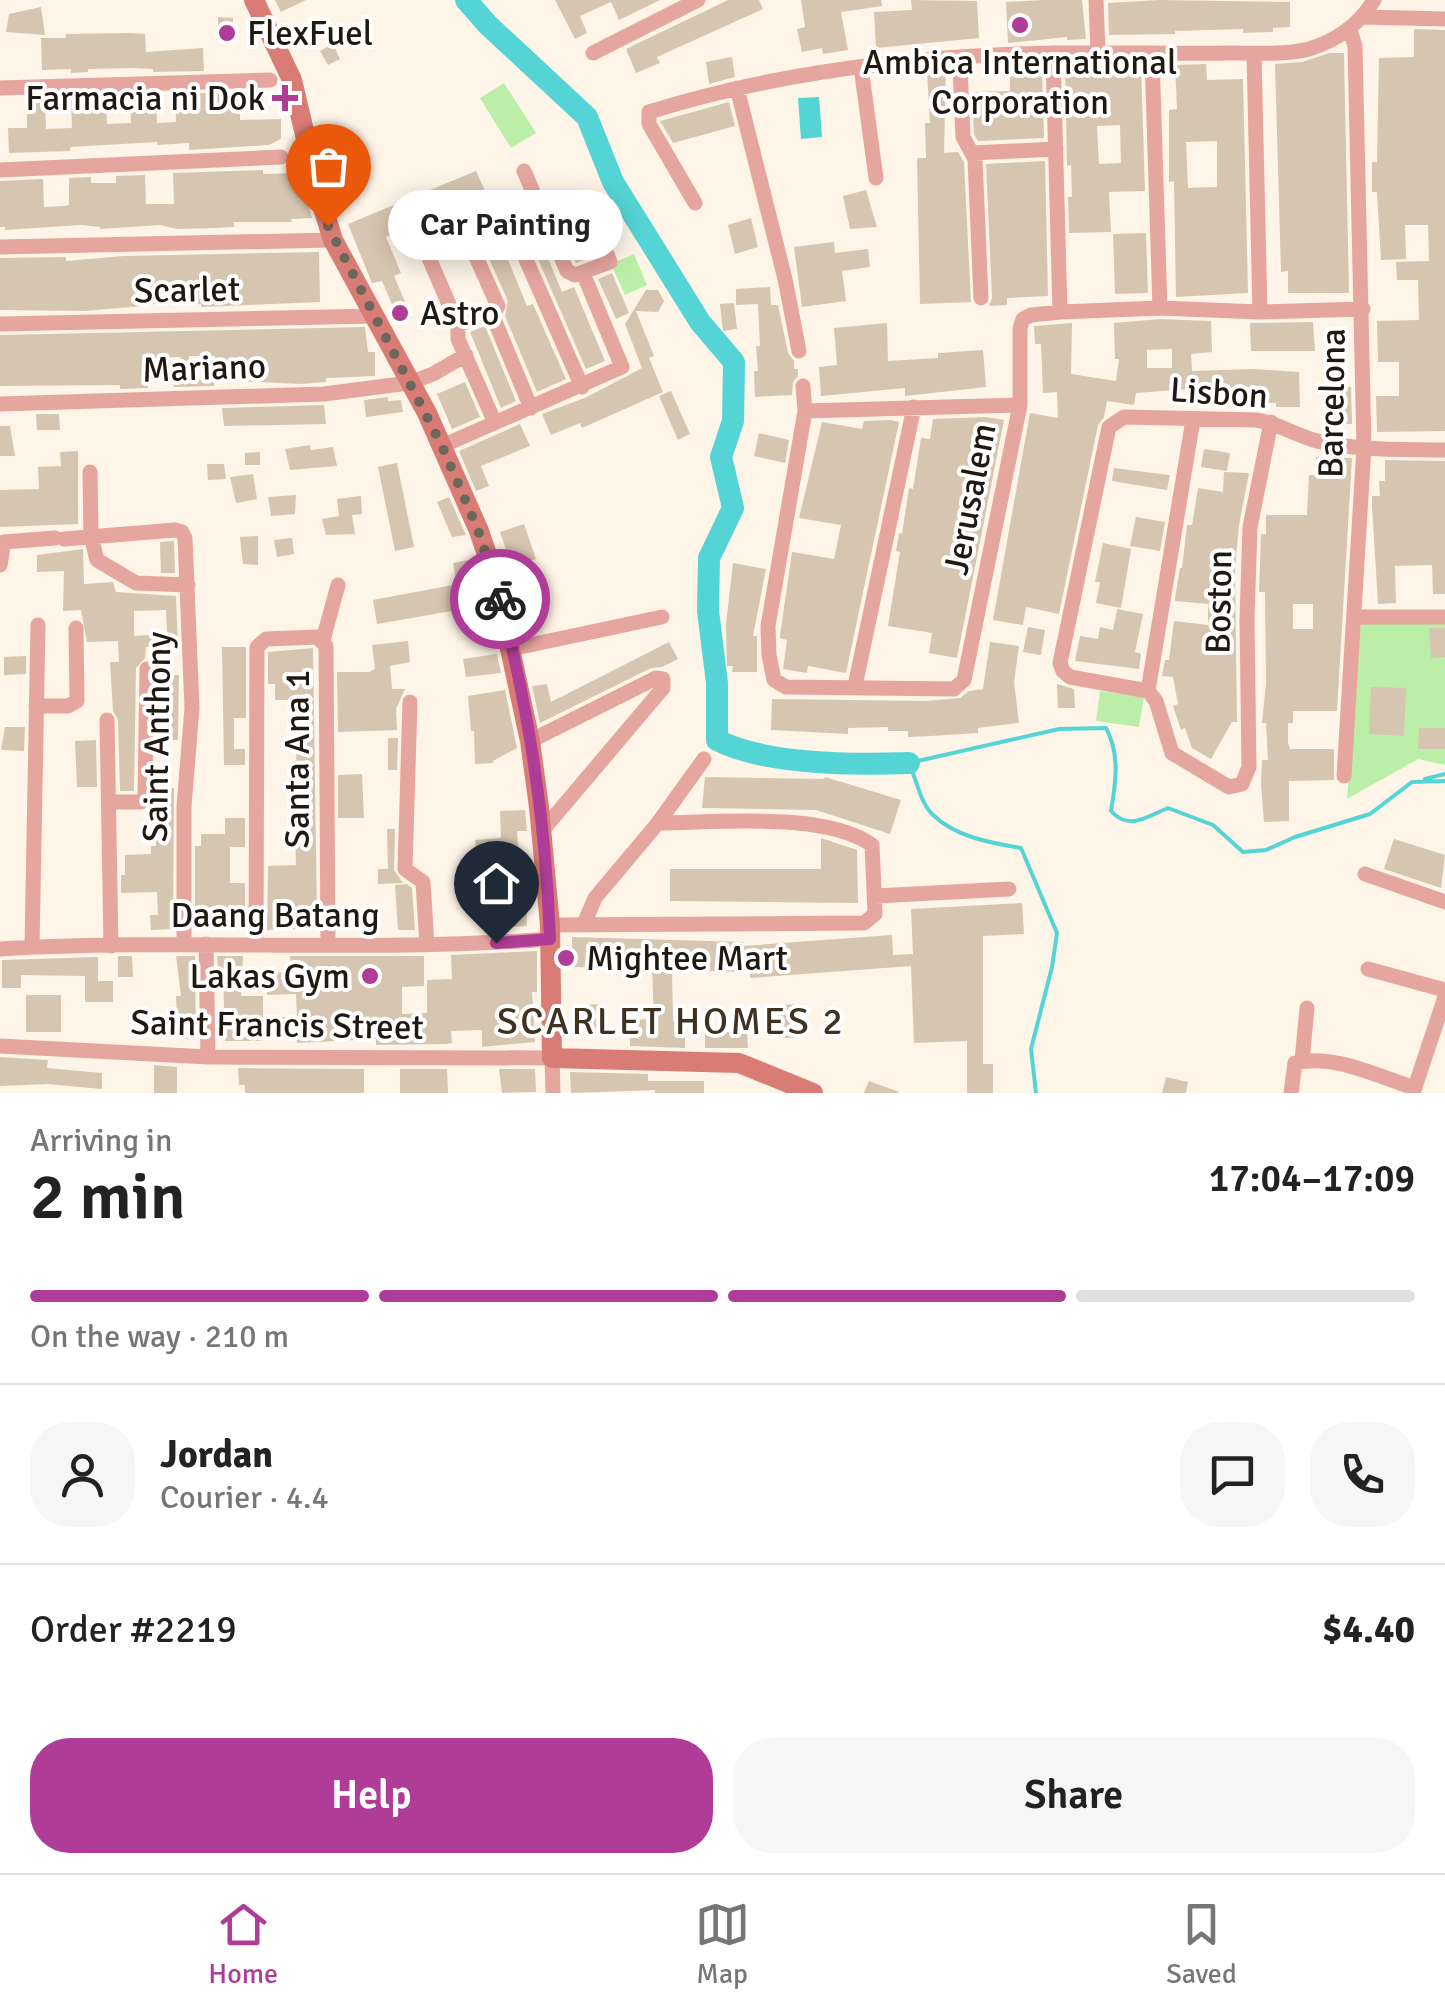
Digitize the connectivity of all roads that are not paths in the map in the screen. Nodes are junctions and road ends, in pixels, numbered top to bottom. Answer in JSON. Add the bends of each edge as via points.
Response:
{"nodes":[{"id":1,"x":254,"y":0,"type":"edge"},
{"id":2,"x":698,"y":0,"type":"edge"},
{"id":3,"x":1096,"y":0,"type":"edge"},
{"id":4,"x":1374,"y":0,"type":"edge"},
{"id":5,"x":1364,"y":17,"type":"junction"},
{"id":6,"x":1445,"y":19,"type":"edge"},
{"id":7,"x":1350,"y":30,"type":"junction"},
{"id":8,"x":1254,"y":52,"type":"junction"},
{"id":9,"x":592,"y":53,"type":"dead end"},
{"id":10,"x":1053,"y":53,"type":"junction"},
{"id":11,"x":1098,"y":53,"type":"junction"},
{"id":12,"x":1152,"y":55,"type":"junction"},
{"id":13,"x":960,"y":64,"type":"dead end"},
{"id":14,"x":861,"y":67,"type":"junction"},
{"id":15,"x":270,"y":80,"type":"dead end"},
{"id":16,"x":0,"y":88,"type":"edge"},
{"id":17,"x":737,"y":88,"type":"junction"},
{"id":18,"x":1056,"y":149,"type":"junction"},
{"id":19,"x":973,"y":153,"type":"junction"},
{"id":20,"x":280,"y":157,"type":"dead end"},
{"id":21,"x":0,"y":170,"type":"edge"},
{"id":22,"x":524,"y":171,"type":"dead end"},
{"id":23,"x":876,"y":178,"type":"dead end"},
{"id":24,"x":695,"y":202,"type":"dead end"},
{"id":25,"x":588,"y":204,"type":"dead end"},
{"id":26,"x":541,"y":212,"type":"junction"},
{"id":27,"x":333,"y":240,"type":"junction"},
{"id":28,"x":0,"y":247,"type":"edge"},
{"id":29,"x":583,"y":273,"type":"junction"},
{"id":30,"x":981,"y":298,"type":"dead end"},
{"id":31,"x":1160,"y":308,"type":"junction"},
{"id":32,"x":1363,"y":309,"type":"junction"},
{"id":33,"x":491,"y":312,"type":"junction"},
{"id":34,"x":1060,"y":312,"type":"junction"},
{"id":35,"x":1260,"y":312,"type":"junction"},
{"id":36,"x":375,"y":316,"type":"junction"},
{"id":37,"x":0,"y":324,"type":"edge"},
{"id":38,"x":458,"y":324,"type":"junction"},
{"id":39,"x":799,"y":351,"type":"dead end"},
{"id":40,"x":466,"y":355,"type":"junction"},
{"id":41,"x":410,"y":382,"type":"junction"},
{"id":42,"x":803,"y":386,"type":"dead end"},
{"id":43,"x":582,"y":387,"type":"junction"},
{"id":44,"x":0,"y":404,"type":"edge"},
{"id":45,"x":1020,"y":405,"type":"junction"},
{"id":46,"x":531,"y":408,"type":"junction"},
{"id":47,"x":914,"y":408,"type":"junction"},
{"id":48,"x":805,"y":411,"type":"junction"},
{"id":49,"x":1193,"y":420,"type":"junction"},
{"id":50,"x":1271,"y":422,"type":"junction"},
{"id":51,"x":495,"y":423,"type":"junction"},
{"id":52,"x":442,"y":446,"type":"junction"},
{"id":53,"x":1364,"y":447,"type":"junction"},
{"id":54,"x":1445,"y":450,"type":"edge"},
{"id":55,"x":90,"y":472,"type":"dead end"},
{"id":56,"x":91,"y":536,"type":"junction"},
{"id":57,"x":0,"y":565,"type":"edge"},
{"id":58,"x":188,"y":585,"type":"junction"},
{"id":59,"x":338,"y":585,"type":"dead end"},
{"id":60,"x":662,"y":617,"type":"dead end"},
{"id":61,"x":1445,"y":617,"type":"edge"},
{"id":62,"x":1354,"y":618,"type":"junction"},
{"id":63,"x":38,"y":625,"type":"dead end"},
{"id":64,"x":76,"y":628,"type":"dead end"},
{"id":65,"x":323,"y":640,"type":"junction"},
{"id":66,"x":511,"y":649,"type":"junction"},
{"id":67,"x":147,"y":670,"type":"dead end"},
{"id":68,"x":855,"y":686,"type":"junction"},
{"id":69,"x":1148,"y":691,"type":"junction"},
{"id":70,"x":410,"y":702,"type":"dead end"},
{"id":71,"x":36,"y":706,"type":"junction"},
{"id":72,"x":107,"y":720,"type":"dead end"},
{"id":73,"x":530,"y":741,"type":"junction"},
{"id":74,"x":704,"y":759,"type":"dead end"},
{"id":75,"x":1344,"y":776,"type":"dead end"},
{"id":76,"x":108,"y":802,"type":"junction"},
{"id":77,"x":658,"y":823,"type":"junction"},
{"id":78,"x":542,"y":831,"type":"junction"},
{"id":79,"x":1366,"y":874,"type":"dead end"},
{"id":80,"x":1009,"y":888,"type":"dead end"},
{"id":81,"x":875,"y":896,"type":"junction"},
{"id":82,"x":1445,"y":902,"type":"edge"},
{"id":83,"x":584,"y":924,"type":"junction"},
{"id":84,"x":550,"y":932,"type":"junction"},
{"id":85,"x":184,"y":944,"type":"junction"},
{"id":86,"x":206,"y":944,"type":"junction"},
{"id":87,"x":256,"y":944,"type":"junction"},
{"id":88,"x":328,"y":945,"type":"junction"},
{"id":89,"x":427,"y":945,"type":"junction"},
{"id":90,"x":111,"y":946,"type":"junction"},
{"id":91,"x":32,"y":947,"type":"junction"},
{"id":92,"x":0,"y":949,"type":"edge"},
{"id":93,"x":1368,"y":968,"type":"dead end"},
{"id":94,"x":1445,"y":994,"type":"edge"},
{"id":95,"x":1307,"y":1008,"type":"dead end"},
{"id":96,"x":0,"y":1046,"type":"edge"},
{"id":97,"x":208,"y":1056,"type":"junction"},
{"id":98,"x":552,"y":1058,"type":"junction"},
{"id":99,"x":1299,"y":1062,"type":"junction"},
{"id":100,"x":1414,"y":1091,"type":"edge"},
{"id":101,"x":553,"y":1093,"type":"edge"},
{"id":102,"x":813,"y":1093,"type":"edge"},
{"id":103,"x":1291,"y":1093,"type":"edge"}],
"edges":[{"from":1,"to":27,"type":"main road","via":[[292,80]]},
{"from":2,"to":9,"type":"street"},
{"from":3,"to":11,"type":"street"},
{"from":4,"to":5,"type":"street"},
{"from":5,"to":6,"type":"street"},
{"from":5,"to":7,"type":"street"},
{"from":7,"to":8,"type":"street","via":[[1308,49]]},
{"from":7,"to":32,"type":"street","name":"Barcelona"},
{"from":8,"to":12,"type":"street"},
{"from":8,"to":35,"type":"street"},
{"from":10,"to":11,"type":"street"},
{"from":10,"to":14,"type":"street"},
{"from":10,"to":18,"type":"street"},
{"from":11,"to":12,"type":"street"},
{"from":12,"to":31,"type":"street"},
{"from":13,"to":19,"type":"street","via":[[964,137]]},
{"from":14,"to":17,"type":"street"},
{"from":14,"to":23,"type":"street"},
{"from":15,"to":16,"type":"street"},
{"from":17,"to":24,"type":"street","via":[[649,112],[649,124]]},
{"from":17,"to":39,"type":"street"},
{"from":18,"to":19,"type":"street"},
{"from":18,"to":34,"type":"street"},
{"from":19,"to":30,"type":"street"},
{"from":20,"to":21,"type":"street"},
{"from":22,"to":26,"type":"street"},
{"from":25,"to":29,"type":"street","via":[[610,262]]},
{"from":26,"to":29,"type":"street","via":[[567,271]]},
{"from":26,"to":43,"type":"street","via":[[519,222],[514,232]]},
{"from":27,"to":28,"type":"street","name":"Scarlet"},
{"from":27,"to":36,"type":"main road"},
{"from":29,"to":43,"type":"street","via":[[622,367]]},
{"from":31,"to":34,"type":"street"},
{"from":31,"to":35,"type":"street"},
{"from":32,"to":35,"type":"street"},
{"from":32,"to":53,"type":"street","name":"Barcelona"},
{"from":33,"to":38,"type":"street"},
{"from":33,"to":38,"type":"street","via":[[498,306],[463,228],[450,224],[430,231],[422,242]]},
{"from":33,"to":46,"type":"street"},
{"from":34,"to":45,"type":"street","name":"Jerusalem","via":[[1023,320]]},
{"from":36,"to":37,"type":"street","name":"Scarlet"},
{"from":36,"to":41,"type":"main road"},
{"from":38,"to":40,"type":"street"},
{"from":40,"to":41,"type":"street","name":"Mariano"},
{"from":40,"to":51,"type":"street"},
{"from":41,"to":44,"type":"street","name":"Mariano","via":[[324,394]]},
{"from":41,"to":52,"type":"main road"},
{"from":42,"to":48,"type":"street"},
{"from":43,"to":46,"type":"street"},
{"from":45,"to":47,"type":"street"},
{"from":45,"to":68,"type":"street","name":"Jerusalem","via":[[964,680],[949,690]]},
{"from":46,"to":51,"type":"street"},
{"from":47,"to":48,"type":"street"},
{"from":47,"to":68,"type":"street"},
{"from":48,"to":68,"type":"street","via":[[768,626],[770,670],[779,685]]},
{"from":49,"to":50,"type":"street","name":"Lisbon"},
{"from":49,"to":69,"type":"street"},
{"from":49,"to":69,"type":"street","name":"Lisbon","via":[[1124,417],[1109,427],[1060,663],[1070,677]]},
{"from":50,"to":53,"type":"street","name":"Lisbon","via":[[1316,440]]},
{"from":50,"to":69,"type":"street","name":"Boston","via":[[1250,526],[1249,767],[1242,784],[1229,787],[1172,754]]},
{"from":51,"to":52,"type":"street"},
{"from":52,"to":66,"type":"main road","via":[[494,575]]},
{"from":53,"to":54,"type":"street","name":"Lisbon"},
{"from":53,"to":62,"type":"street","name":"Barcelona"},
{"from":55,"to":56,"type":"street"},
{"from":56,"to":57,"type":"street","via":[[4,542]]},
{"from":56,"to":58,"type":"street","via":[[104,566],[136,582]]},
{"from":56,"to":58,"type":"street","name":"Saint Anthony","via":[[182,532]]},
{"from":58,"to":85,"type":"street","name":"Saint Anthony","via":[[192,708]]},
{"from":59,"to":65,"type":"street"},
{"from":60,"to":66,"type":"street"},
{"from":61,"to":62,"type":"street"},
{"from":62,"to":75,"type":"street","name":"Barcelona"},
{"from":63,"to":71,"type":"street"},
{"from":64,"to":71,"type":"street","via":[[77,702]]},
{"from":65,"to":87,"type":"street","name":"Santa Ana 1","via":[[283,638],[259,643],[256,652]]},
{"from":65,"to":88,"type":"street","name":"Santa Ana 1"},
{"from":66,"to":73,"type":"main road"},
{"from":67,"to":76,"type":"street","via":[[146,798]]},
{"from":70,"to":89,"type":"street","via":[[405,869],[422,882]]},
{"from":71,"to":91,"type":"street"},
{"from":72,"to":76,"type":"street"},
{"from":73,"to":78,"type":"main road"},
{"from":73,"to":78,"type":"street","via":[[656,678],[664,681]]},
{"from":74,"to":77,"type":"street"},
{"from":76,"to":90,"type":"street"},
{"from":77,"to":81,"type":"street","via":[[806,824],[852,833],[872,845]]},
{"from":77,"to":83,"type":"street","via":[[595,898]]},
{"from":78,"to":84,"type":"main road"},
{"from":79,"to":82,"type":"street"},
{"from":80,"to":81,"type":"street"},
{"from":81,"to":83,"type":"street","name":"Daang Batang","via":[[876,914],[864,923]]},
{"from":83,"to":84,"type":"street","name":"Daang Batang"},
{"from":84,"to":89,"type":"street","name":"Daang Batang"},
{"from":84,"to":98,"type":"main road"},
{"from":85,"to":86,"type":"street","name":"Daang Batang"},
{"from":85,"to":90,"type":"street","name":"Daang Batang"},
{"from":86,"to":87,"type":"street","name":"Daang Batang"},
{"from":86,"to":97,"type":"street"},
{"from":87,"to":88,"type":"street","name":"Daang Batang"},
{"from":88,"to":89,"type":"street","name":"Daang Batang"},
{"from":90,"to":91,"type":"street","name":"Daang Batang"},
{"from":91,"to":92,"type":"street","name":"Daang Batang"},
{"from":93,"to":94,"type":"street"},
{"from":94,"to":100,"type":"street"},
{"from":95,"to":99,"type":"street"},
{"from":96,"to":97,"type":"street","name":"Saint Francis Street"},
{"from":97,"to":98,"type":"street","name":"Saint Francis Street"},
{"from":98,"to":101,"type":"street"},
{"from":98,"to":102,"type":"main road","via":[[739,1063]]},
{"from":99,"to":100,"type":"street","via":[[1326,1060]]},
{"from":99,"to":103,"type":"street"}]}
